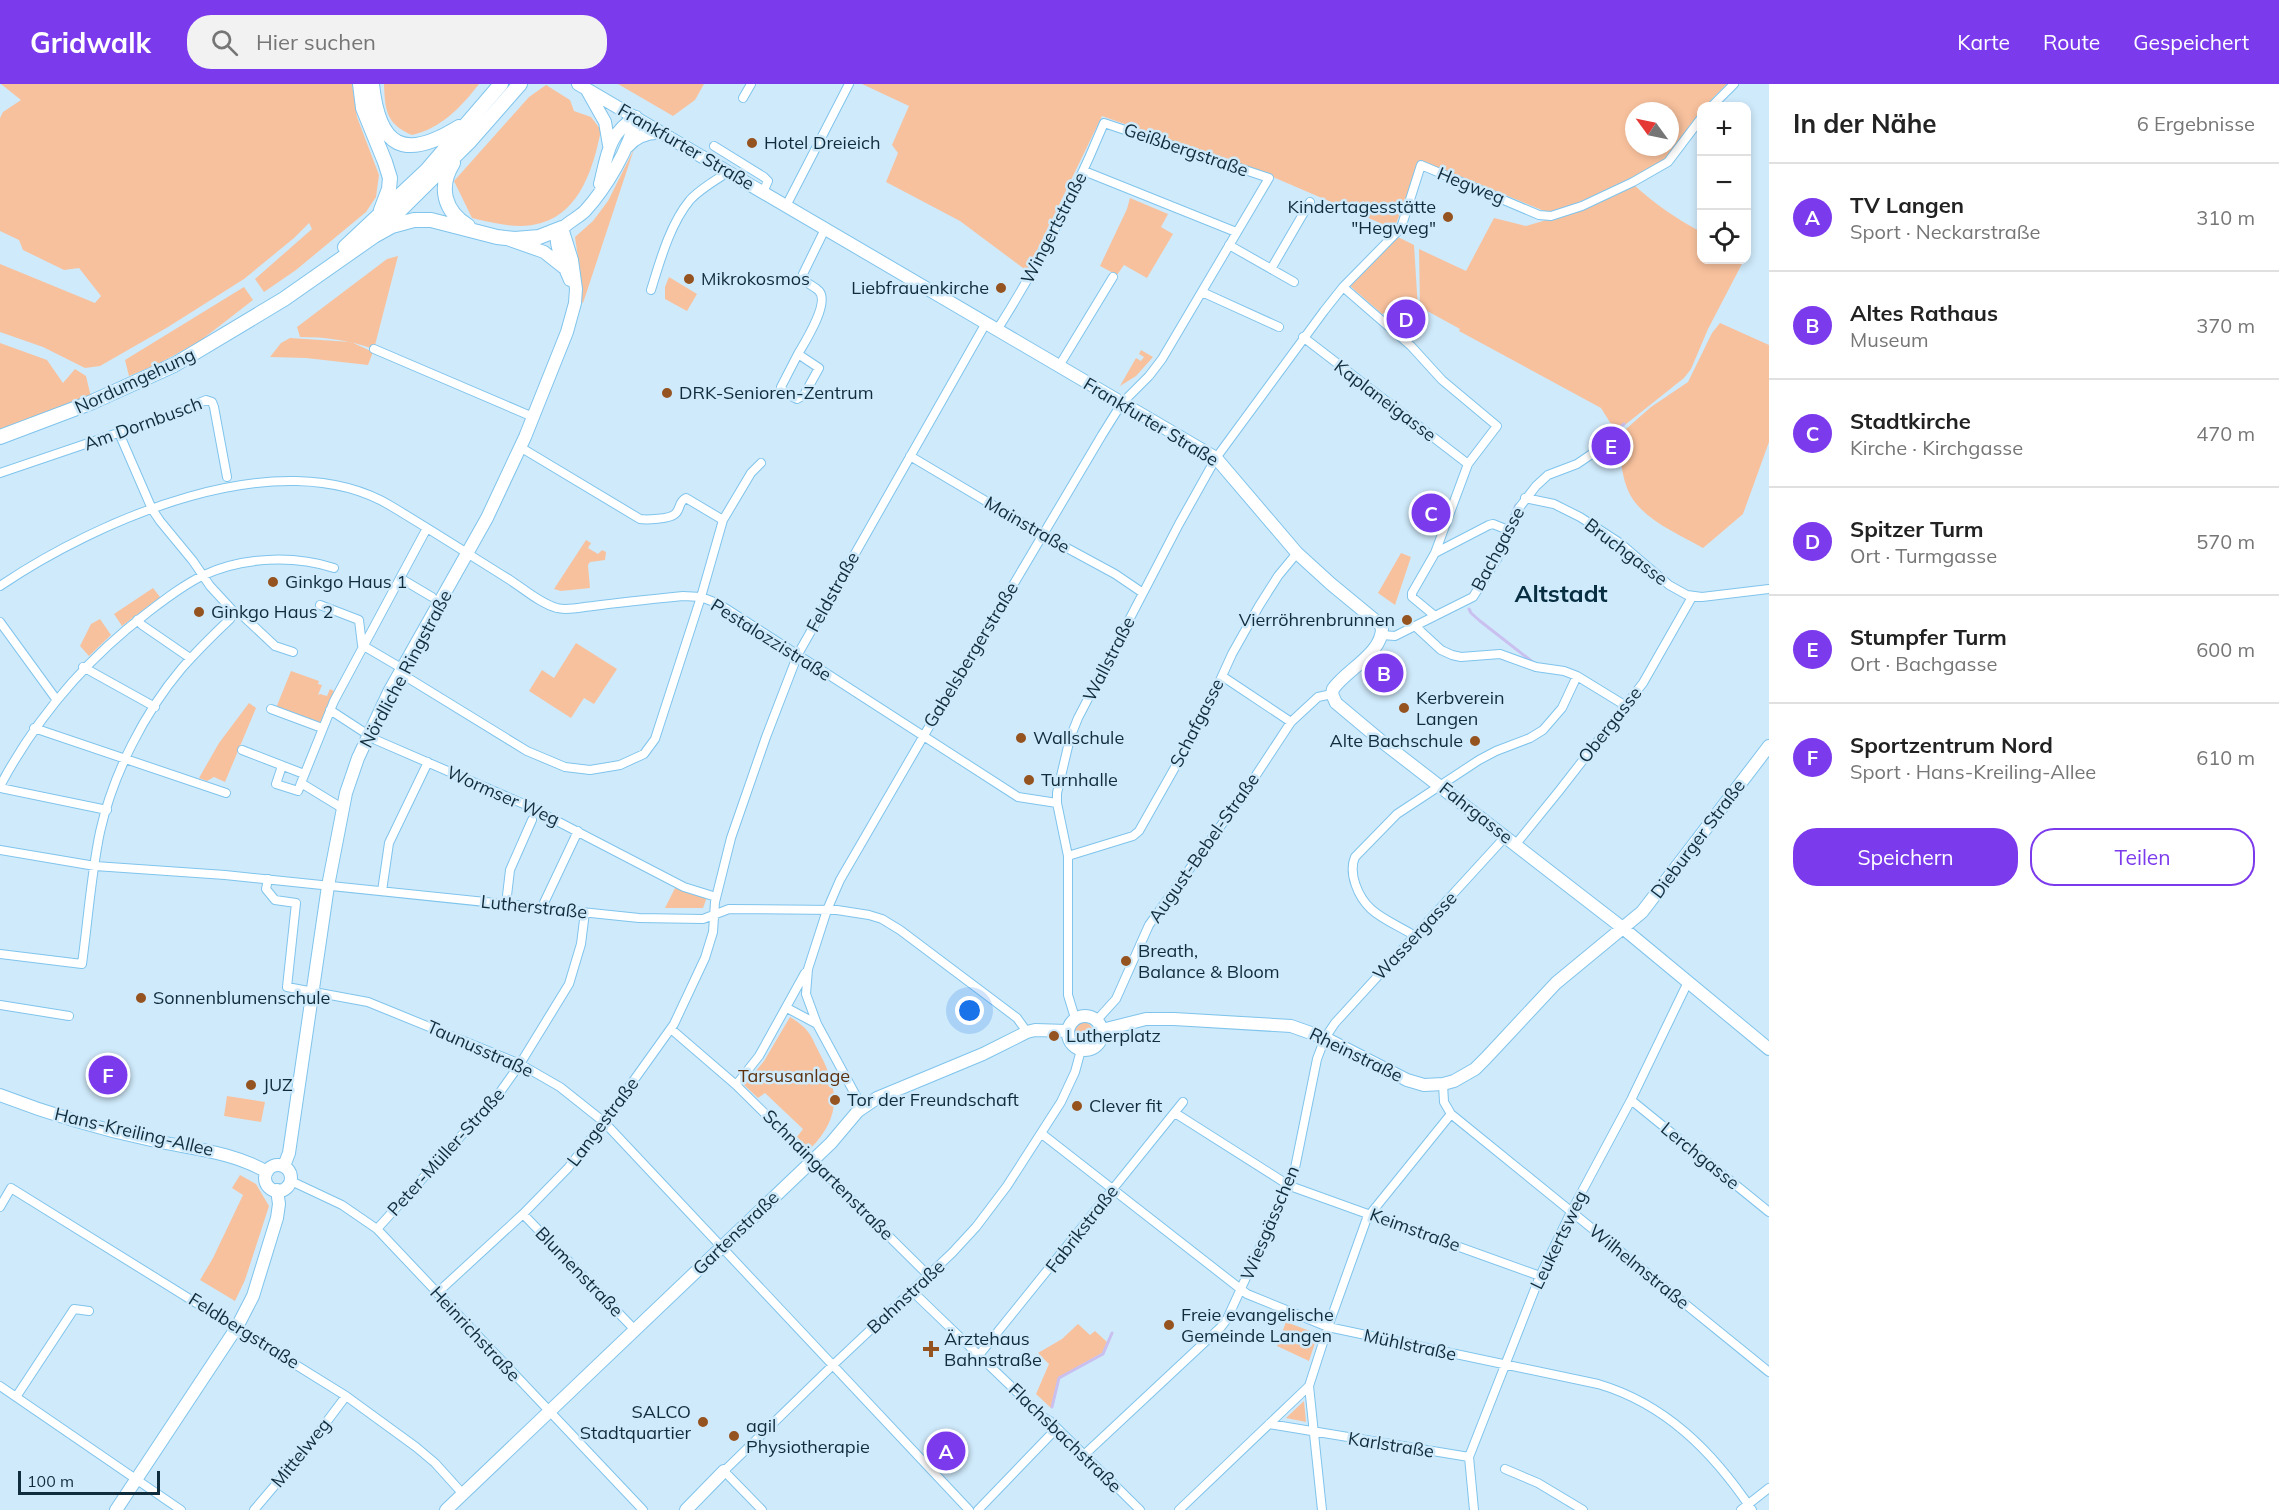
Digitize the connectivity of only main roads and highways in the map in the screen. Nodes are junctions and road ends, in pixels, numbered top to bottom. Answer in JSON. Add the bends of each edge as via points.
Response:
{"nodes":[{"id":1,"x":360,"y":84,"type":"edge"},
{"id":2,"x":372,"y":84,"type":"edge"},
{"id":3,"x":501,"y":84,"type":"edge"},
{"id":4,"x":520,"y":84,"type":"edge"},
{"id":5,"x":471,"y":120,"type":"junction"},
{"id":6,"x":470,"y":141,"type":"junction"},
{"id":7,"x":375,"y":220,"type":"junction"},
{"id":8,"x":562,"y":228,"type":"road end"},
{"id":9,"x":477,"y":232,"type":"junction"},
{"id":10,"x":374,"y":236,"type":"junction"},
{"id":11,"x":303,"y":286,"type":"junction"},
{"id":12,"x":0,"y":437,"type":"edge"}],
"edges":[{"from":1,"to":7,"type":"main road","via":[[363,108],[390,178]]},
{"from":2,"to":5,"type":"main road","via":[[380,123],[387,134],[405,145],[434,141]]},
{"from":3,"to":5,"type":"main road"},
{"from":4,"to":6,"type":"main road"},
{"from":5,"to":7,"type":"main road"},
{"from":6,"to":9,"type":"main road","via":[[446,176],[444,190],[451,213]]},
{"from":6,"to":10,"type":"main road"},
{"from":7,"to":11,"type":"main road"},
{"from":8,"to":9,"type":"main road","via":[[539,237],[515,239]]},
{"from":9,"to":10,"type":"main road","via":[[423,220],[402,222]]},
{"from":10,"to":11,"type":"main road"},
{"from":11,"to":12,"type":"main road","name":"Nordumgehung","via":[[205,348],[145,379]]}]}
